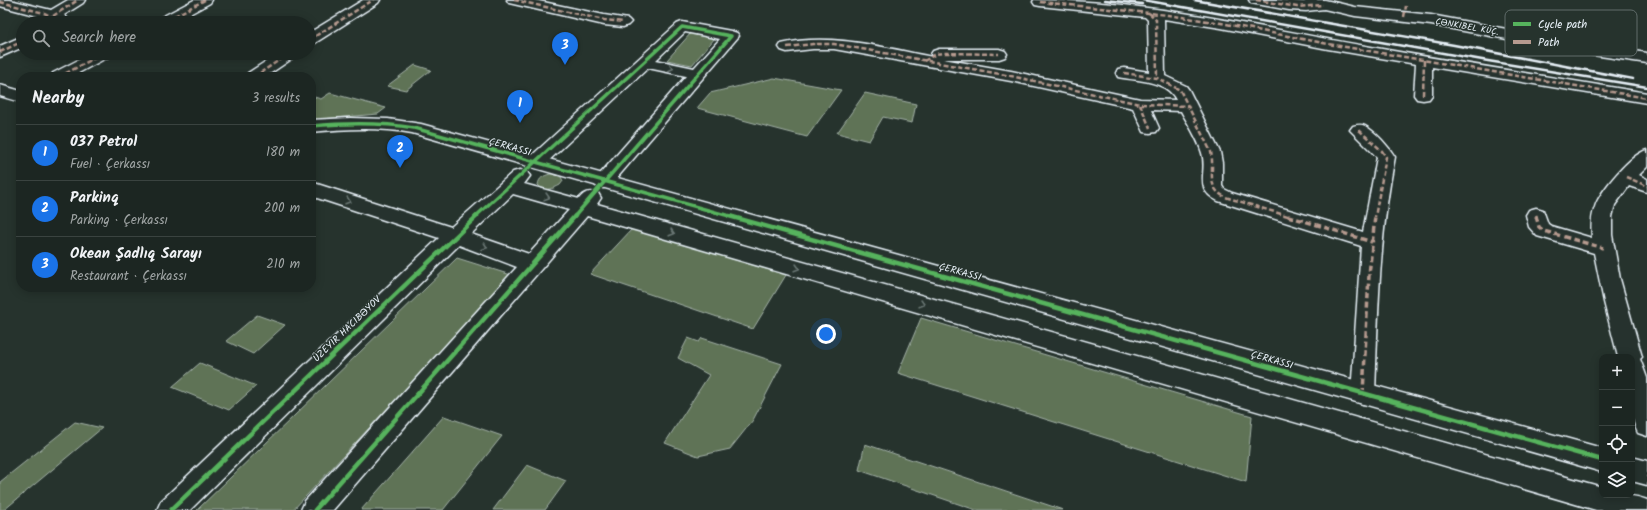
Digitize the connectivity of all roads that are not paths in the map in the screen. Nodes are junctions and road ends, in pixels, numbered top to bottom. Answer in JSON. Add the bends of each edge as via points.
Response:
{"nodes":[{"id":1,"x":78,"y":0,"type":"edge"},
{"id":2,"x":205,"y":0,"type":"edge"},
{"id":3,"x":373,"y":0,"type":"edge"},
{"id":4,"x":514,"y":0,"type":"edge"},
{"id":5,"x":1256,"y":0,"type":"edge"},
{"id":6,"x":0,"y":2,"type":"edge"},
{"id":7,"x":1040,"y":2,"type":"dead end"},
{"id":8,"x":1317,"y":3,"type":"edge"},
{"id":9,"x":1150,"y":13,"type":"junction"},
{"id":10,"x":47,"y":16,"type":"edge"},
{"id":11,"x":60,"y":16,"type":"edge"},
{"id":12,"x":174,"y":16,"type":"edge"},
{"id":13,"x":623,"y":22,"type":"dead end"},
{"id":14,"x":1505,"y":33,"type":"edge"},
{"id":15,"x":316,"y":36,"type":"edge"},
{"id":16,"x":16,"y":44,"type":"edge"},
{"id":17,"x":787,"y":47,"type":"dead end"},
{"id":18,"x":0,"y":52,"type":"edge"},
{"id":19,"x":999,"y":54,"type":"dead end"},
{"id":20,"x":1631,"y":56,"type":"edge"},
{"id":21,"x":1647,"y":58,"type":"edge"},
{"id":22,"x":91,"y":60,"type":"edge"},
{"id":23,"x":280,"y":60,"type":"edge"},
{"id":24,"x":1424,"y":60,"type":"junction"},
{"id":25,"x":924,"y":61,"type":"junction"},
{"id":26,"x":644,"y":62,"type":"junction"},
{"id":27,"x":68,"y":72,"type":"edge"},
{"id":28,"x":262,"y":72,"type":"edge"},
{"id":29,"x":1124,"y":73,"type":"dead end"},
{"id":30,"x":698,"y":74,"type":"junction"},
{"id":31,"x":1157,"y":78,"type":"junction"},
{"id":32,"x":0,"y":90,"type":"edge"},
{"id":33,"x":16,"y":95,"type":"edge"},
{"id":34,"x":1423,"y":95,"type":"dead end"},
{"id":35,"x":1647,"y":98,"type":"edge"},
{"id":36,"x":1140,"y":104,"type":"junction"},
{"id":37,"x":1187,"y":106,"type":"junction"},
{"id":38,"x":316,"y":126,"type":"edge"},
{"id":39,"x":1150,"y":128,"type":"dead end"},
{"id":40,"x":1359,"y":130,"type":"dead end"},
{"id":41,"x":1647,"y":156,"type":"edge"},
{"id":42,"x":536,"y":162,"type":"junction"},
{"id":43,"x":1626,"y":177,"type":"junction"},
{"id":44,"x":603,"y":182,"type":"junction"},
{"id":45,"x":509,"y":186,"type":"junction"},
{"id":46,"x":1647,"y":186,"type":"edge"},
{"id":47,"x":316,"y":191,"type":"edge"},
{"id":48,"x":583,"y":207,"type":"junction"},
{"id":49,"x":1536,"y":215,"type":"dead end"},
{"id":50,"x":455,"y":236,"type":"junction"},
{"id":51,"x":1372,"y":242,"type":"junction"},
{"id":52,"x":1603,"y":248,"type":"junction"},
{"id":53,"x":533,"y":264,"type":"junction"},
{"id":54,"x":1629,"y":354,"type":"edge"},
{"id":55,"x":1635,"y":378,"type":"edge"},
{"id":56,"x":1362,"y":394,"type":"junction"},
{"id":57,"x":1647,"y":426,"type":"edge"},
{"id":58,"x":1599,"y":459,"type":"edge"},
{"id":59,"x":1635,"y":470,"type":"edge"},
{"id":60,"x":1647,"y":473,"type":"edge"},
{"id":61,"x":171,"y":510,"type":"edge"},
{"id":62,"x":315,"y":510,"type":"edge"},
{"id":63,"x":1640,"y":510,"type":"edge"}],
"edges":[{"from":1,"to":11,"type":"street"},
{"from":2,"to":12,"type":"street"},
{"from":3,"to":15,"type":"street"},
{"from":4,"to":13,"type":"street"},
{"from":5,"to":8,"type":"street","name":"ÇƏNKIBEL KÜÇ.","via":[[1293,7],[1313,7]]},
{"from":6,"to":10,"type":"street"},
{"from":7,"to":9,"type":"street"},
{"from":8,"to":14,"type":"street","name":"ÇƏNKIBEL KÜÇ.","via":[[1370,14],[1405,12]]},
{"from":9,"to":24,"type":"street","via":[[1222,23]]},
{"from":9,"to":31,"type":"street","via":[[1156,19]]},
{"from":16,"to":18,"type":"street"},
{"from":17,"to":25,"type":"street","via":[[834,44]]},
{"from":19,"to":25,"type":"street","via":[[944,53],[936,54]]},
{"from":20,"to":21,"type":"street","name":"ÇƏNKIBEL KÜÇ."},
{"from":22,"to":27,"type":"street"},
{"from":23,"to":28,"type":"street"},
{"from":24,"to":34,"type":"street"},
{"from":24,"to":35,"type":"street"},
{"from":25,"to":36,"type":"street","via":[[1012,76]]},
{"from":26,"to":30,"type":"street","one_way":true},
{"from":26,"to":30,"type":"street","via":[[682,27],[731,36]]},
{"from":26,"to":42,"type":"street"},
{"from":29,"to":31,"type":"street"},
{"from":30,"to":44,"type":"street"},
{"from":31,"to":37,"type":"street","via":[[1180,90]]},
{"from":32,"to":33,"type":"street"},
{"from":36,"to":37,"type":"street"},
{"from":36,"to":39,"type":"street"},
{"from":37,"to":51,"type":"street","via":[[1211,152],[1212,186],[1218,193]]},
{"from":38,"to":42,"type":"street","via":[[395,124]]},
{"from":40,"to":51,"type":"street","via":[[1386,157],[1378,190]]},
{"from":41,"to":43,"type":"street"},
{"from":42,"to":44,"type":"street"},
{"from":42,"to":45,"type":"street"},
{"from":43,"to":46,"type":"street"},
{"from":43,"to":52,"type":"street","via":[[1604,205],[1601,216]]},
{"from":44,"to":48,"type":"street"},
{"from":44,"to":56,"type":"street"},
{"from":45,"to":48,"type":"street","one_way":true},
{"from":45,"to":50,"type":"street"},
{"from":47,"to":50,"type":"street","one_way":true},
{"from":48,"to":53,"type":"street"},
{"from":48,"to":63,"type":"street","one_way":true},
{"from":49,"to":52,"type":"street","via":[[1539,227],[1544,231]]},
{"from":50,"to":53,"type":"street","one_way":true},
{"from":50,"to":61,"type":"street"},
{"from":51,"to":56,"type":"street"},
{"from":52,"to":54,"type":"street"},
{"from":53,"to":62,"type":"street"},
{"from":55,"to":57,"type":"street"},
{"from":56,"to":58,"type":"street"},
{"from":59,"to":60,"type":"street"}]}
